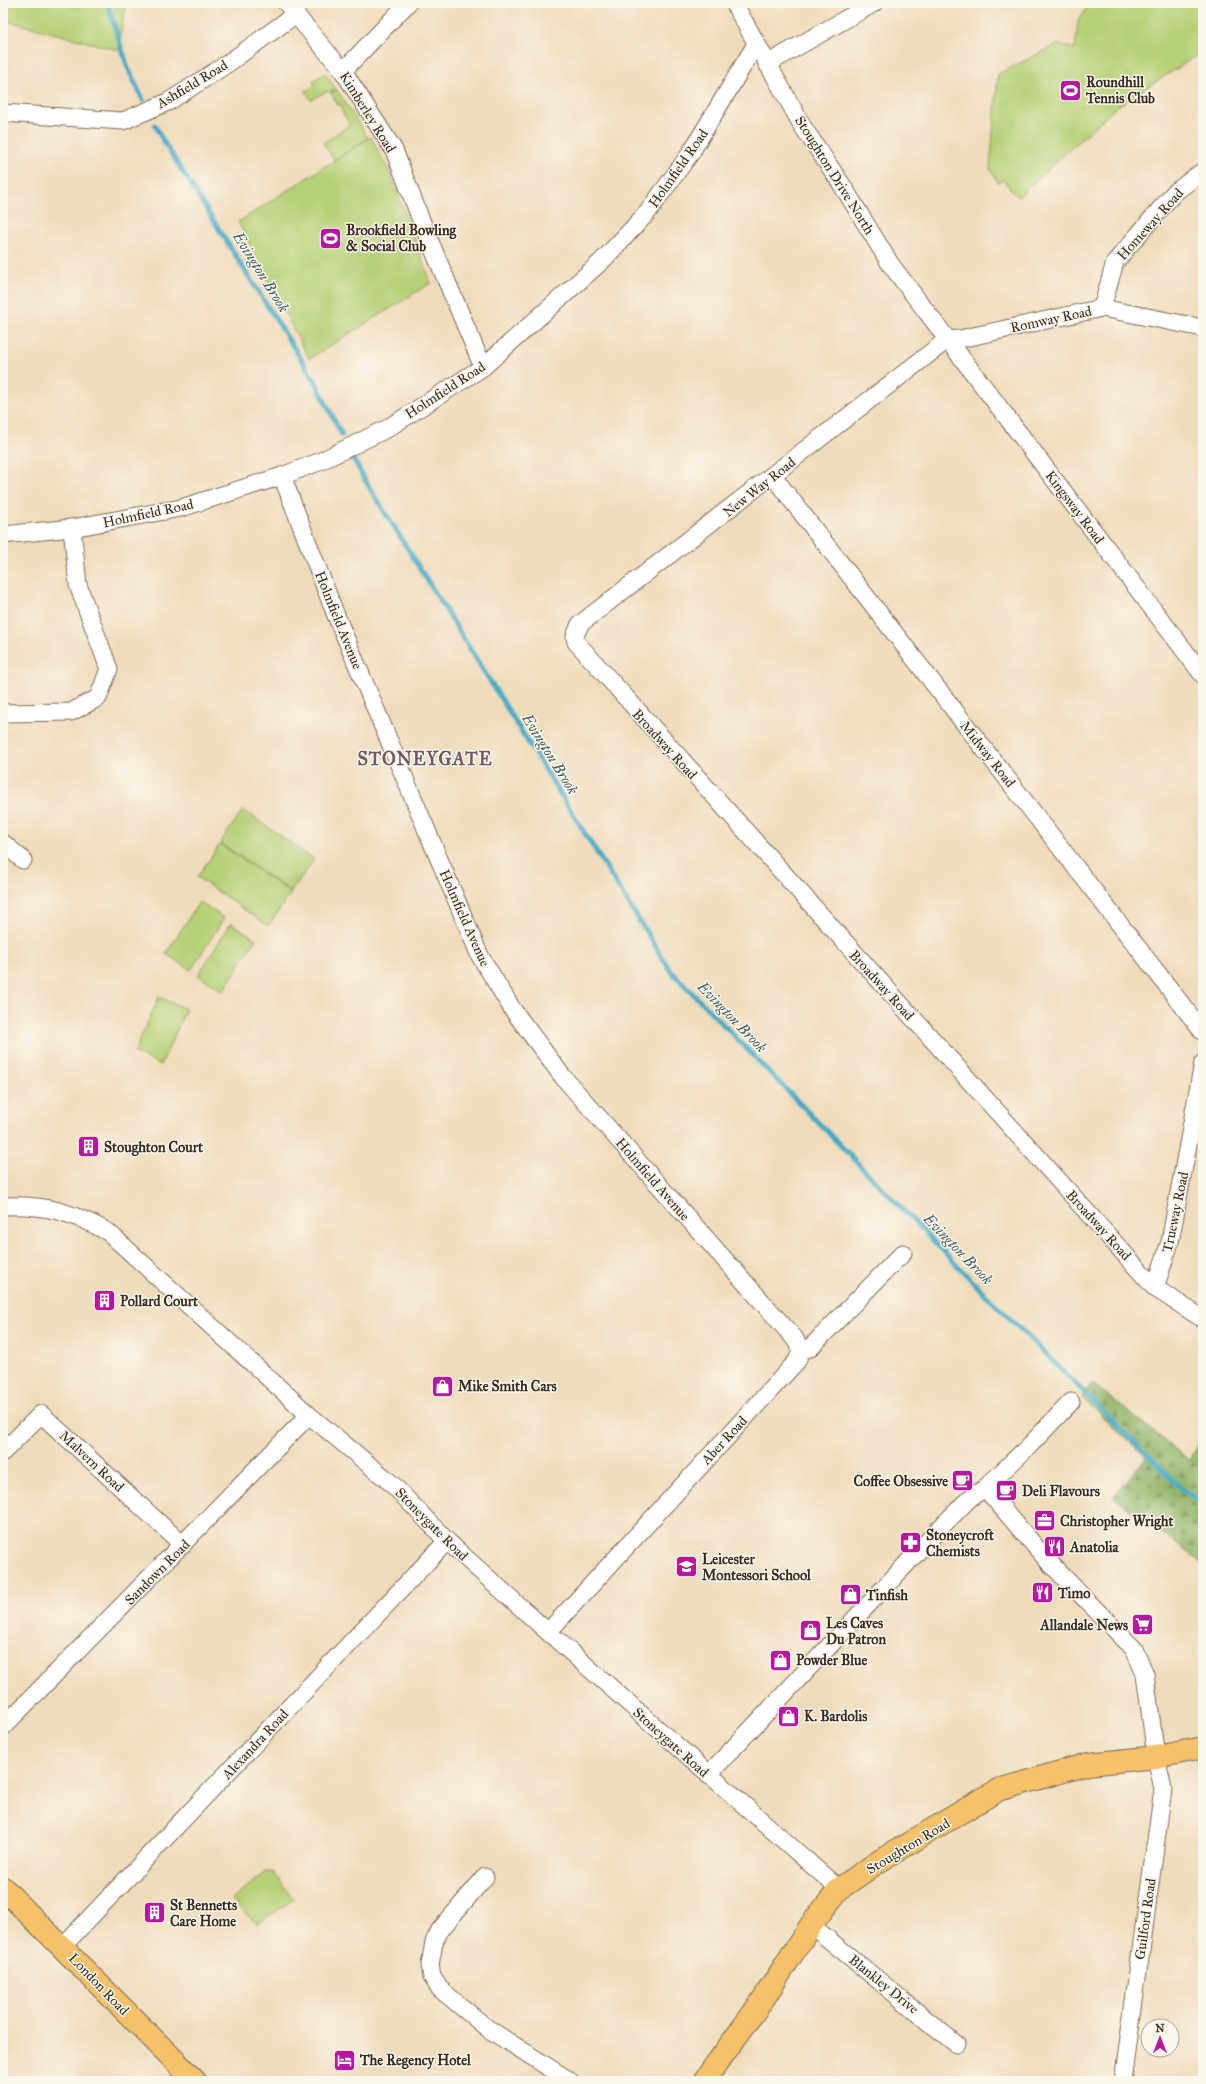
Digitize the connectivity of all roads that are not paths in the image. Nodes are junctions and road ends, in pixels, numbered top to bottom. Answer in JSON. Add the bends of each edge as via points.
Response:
{"nodes":[{"id":1,"x":408,"y":3,"type":"edge"},
{"id":2,"x":734,"y":3,"type":"edge"},
{"id":3,"x":874,"y":3,"type":"edge"},
{"id":4,"x":291,"y":8,"type":"edge"},
{"id":5,"x":756,"y":44,"type":"junction"},
{"id":6,"x":767,"y":64,"type":"junction"},
{"id":7,"x":343,"y":71,"type":"junction"},
{"id":8,"x":3,"y":113,"type":"edge"},
{"id":9,"x":1203,"y":171,"type":"edge"},
{"id":10,"x":1102,"y":308,"type":"junction"},
{"id":11,"x":1203,"y":328,"type":"edge"},
{"id":12,"x":947,"y":340,"type":"junction"},
{"id":13,"x":483,"y":367,"type":"junction"},
{"id":14,"x":282,"y":476,"type":"junction"},
{"id":15,"x":773,"y":476,"type":"junction"},
{"id":16,"x":72,"y":528,"type":"junction"},
{"id":17,"x":3,"y":535,"type":"edge"},
{"id":18,"x":575,"y":636,"type":"joint"},
{"id":19,"x":1203,"y":675,"type":"edge"},
{"id":20,"x":3,"y":713,"type":"edge"},
{"id":21,"x":3,"y":843,"type":"edge"},
{"id":22,"x":23,"y":860,"type":"dead end"},
{"id":23,"x":1203,"y":1032,"type":"edge"},
{"id":24,"x":1203,"y":1063,"type":"edge"},
{"id":25,"x":3,"y":1206,"type":"edge"},
{"id":26,"x":903,"y":1253,"type":"dead end"},
{"id":27,"x":1155,"y":1288,"type":"junction"},
{"id":28,"x":1203,"y":1319,"type":"edge"},
{"id":29,"x":801,"y":1350,"type":"junction"},
{"id":30,"x":1071,"y":1402,"type":"dead end"},
{"id":31,"x":309,"y":1415,"type":"junction"},
{"id":32,"x":3,"y":1452,"type":"edge"},
{"id":33,"x":985,"y":1488,"type":"junction"},
{"id":34,"x":447,"y":1541,"type":"junction"},
{"id":35,"x":183,"y":1545,"type":"junction"},
{"id":36,"x":548,"y":1632,"type":"junction"},
{"id":37,"x":3,"y":1727,"type":"edge"},
{"id":38,"x":1203,"y":1748,"type":"edge"},
{"id":39,"x":1156,"y":1757,"type":"junction"},
{"id":40,"x":708,"y":1775,"type":"junction"},
{"id":41,"x":485,"y":1877,"type":"dead end"},
{"id":42,"x":3,"y":1888,"type":"edge"},
{"id":43,"x":839,"y":1889,"type":"junction"},
{"id":44,"x":811,"y":1925,"type":"junction"},
{"id":45,"x":62,"y":1947,"type":"junction"},
{"id":46,"x":956,"y":2044,"type":"dead end"},
{"id":47,"x":195,"y":2081,"type":"edge"},
{"id":48,"x":570,"y":2081,"type":"edge"},
{"id":49,"x":704,"y":2081,"type":"edge"},
{"id":50,"x":1123,"y":2081,"type":"edge"}],
"edges":[{"from":1,"to":7,"type":"street"},
{"from":2,"to":5,"type":"street","name":"Stoughton Drive North"},
{"from":3,"to":6,"type":"street"},
{"from":4,"to":7,"type":"street","name":"Kimberley Road"},
{"from":4,"to":8,"type":"street","name":"Ashfield Road","via":[[227,64],[168,102],[123,121]]},
{"from":5,"to":6,"type":"street","name":"Stoughton Drive North"},
{"from":5,"to":13,"type":"street","name":"Holmfield Road","via":[[690,154],[647,213],[602,260]]},
{"from":6,"to":12,"type":"street","name":"Stoughton Drive North","via":[[803,127],[891,264]]},
{"from":7,"to":13,"type":"street","name":"Kimberley Road","via":[[394,150]]},
{"from":9,"to":10,"type":"street","name":"Homeway Road","via":[[1174,193],[1115,262]]},
{"from":10,"to":11,"type":"street","name":"Romway Road"},
{"from":10,"to":12,"type":"street","name":"Romway Road"},
{"from":12,"to":15,"type":"street","name":"New Way Road"},
{"from":12,"to":19,"type":"street","name":"Kingsway Road"},
{"from":13,"to":14,"type":"street","name":"Holmfield Road","via":[[388,428],[321,461]]},
{"from":14,"to":16,"type":"street","name":"Holmfield Road","via":[[181,508]]},
{"from":14,"to":29,"type":"street","name":"Holmfield Avenue","via":[[335,614],[480,956],[513,1010],[563,1077],[789,1333]]},
{"from":15,"to":18,"type":"street","name":"New Way Road","via":[[580,624]]},
{"from":15,"to":23,"type":"street","name":"Midway Road"},
{"from":16,"to":17,"type":"street","name":"Holmfield Road"},
{"from":16,"to":20,"type":"street","via":[[78,586],[108,669],[98,698],[71,712]]},
{"from":18,"to":27,"type":"street","name":"Broadway Road","via":[[584,653]]},
{"from":21,"to":22,"type":"street"},
{"from":24,"to":27,"type":"street","name":"Trueway Road","via":[[1170,1242]]},
{"from":25,"to":31,"type":"street","name":"Stoneygate Road","via":[[40,1207],[67,1212],[108,1232]]},
{"from":26,"to":29,"type":"street","via":[[810,1348]]},
{"from":27,"to":28,"type":"street","name":"Broadway Road"},
{"from":29,"to":36,"type":"street","name":"Aber Road","via":[[797,1361]]},
{"from":30,"to":33,"type":"street"},
{"from":31,"to":34,"type":"street","name":"Stoneygate Road","via":[[391,1483]]},
{"from":31,"to":35,"type":"street","name":"Sandown Road"},
{"from":32,"to":35,"type":"street","name":"Malvern Road","via":[[41,1414]]},
{"from":33,"to":39,"type":"street","name":"Guilford Road","via":[[1047,1560],[1134,1649],[1145,1674]]},
{"from":33,"to":40,"type":"street","via":[[970,1498],[943,1525]]},
{"from":34,"to":36,"type":"street","name":"Stoneygate Road"},
{"from":34,"to":45,"type":"street","name":"Alexandra Road"},
{"from":35,"to":37,"type":"street","name":"Sandown Road"},
{"from":36,"to":40,"type":"street","name":"Stoneygate Road"},
{"from":38,"to":39,"type":"main road","name":"Stoughton Road"},
{"from":39,"to":43,"type":"main road","name":"Stoughton Road","via":[[1088,1764],[998,1790],[878,1862]]},
{"from":39,"to":50,"type":"street","name":"Guilford Road","via":[[1162,1789]]},
{"from":40,"to":43,"type":"street","name":"Stoneygate Road"},
{"from":41,"to":48,"type":"street","via":[[440,1930],[434,1942],[430,1966],[432,1977],[440,1989],[487,2028]]},
{"from":42,"to":45,"type":"main road","name":"London Road"},
{"from":43,"to":44,"type":"main road","name":"Stoughton Road"},
{"from":44,"to":46,"type":"street","name":"Blankley Drive"},
{"from":44,"to":49,"type":"main road","name":"Stoughton Road","via":[[762,2001]]},
{"from":45,"to":47,"type":"main road","name":"London Road"}]}
